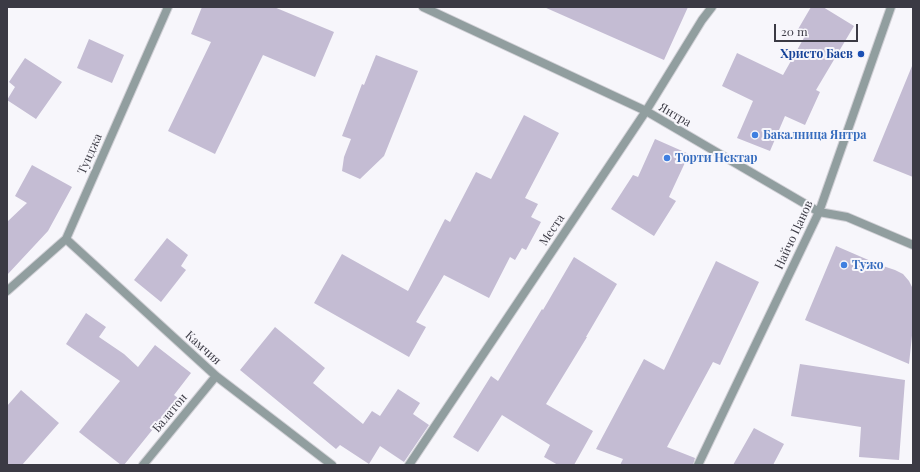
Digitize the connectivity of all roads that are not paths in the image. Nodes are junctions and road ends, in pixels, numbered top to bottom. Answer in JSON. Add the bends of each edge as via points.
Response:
{"nodes":[{"id":1,"x":168,"y":7,"type":"edge"},
{"id":2,"x":422,"y":7,"type":"edge"},
{"id":3,"x":712,"y":7,"type":"edge"},
{"id":4,"x":891,"y":7,"type":"edge"},
{"id":5,"x":646,"y":111,"type":"junction"},
{"id":6,"x":819,"y":212,"type":"junction"},
{"id":7,"x":66,"y":239,"type":"junction"},
{"id":8,"x":913,"y":245,"type":"edge"},
{"id":9,"x":7,"y":291,"type":"edge"},
{"id":10,"x":216,"y":376,"type":"junction"},
{"id":11,"x":143,"y":465,"type":"edge"},
{"id":12,"x":332,"y":465,"type":"edge"},
{"id":13,"x":409,"y":465,"type":"edge"},
{"id":14,"x":698,"y":465,"type":"edge"}],
"edges":[{"from":1,"to":7,"type":"street","name":"Тунджа"},
{"from":2,"to":5,"type":"street","name":"Янтра"},
{"from":3,"to":5,"type":"street","name":"Места"},
{"from":4,"to":6,"type":"street","name":"Найчо Цанов"},
{"from":5,"to":6,"type":"street","name":"Янтра"},
{"from":5,"to":13,"type":"street","name":"Места"},
{"from":6,"to":8,"type":"street","name":"Янтра","via":[[847,217]]},
{"from":6,"to":14,"type":"street","name":"Найчо Цанов"},
{"from":7,"to":9,"type":"street","name":"Тунджа"},
{"from":7,"to":10,"type":"street","name":"Камчия"},
{"from":10,"to":11,"type":"street","name":"Балатон"},
{"from":10,"to":12,"type":"street","name":"Камчия"}]}
